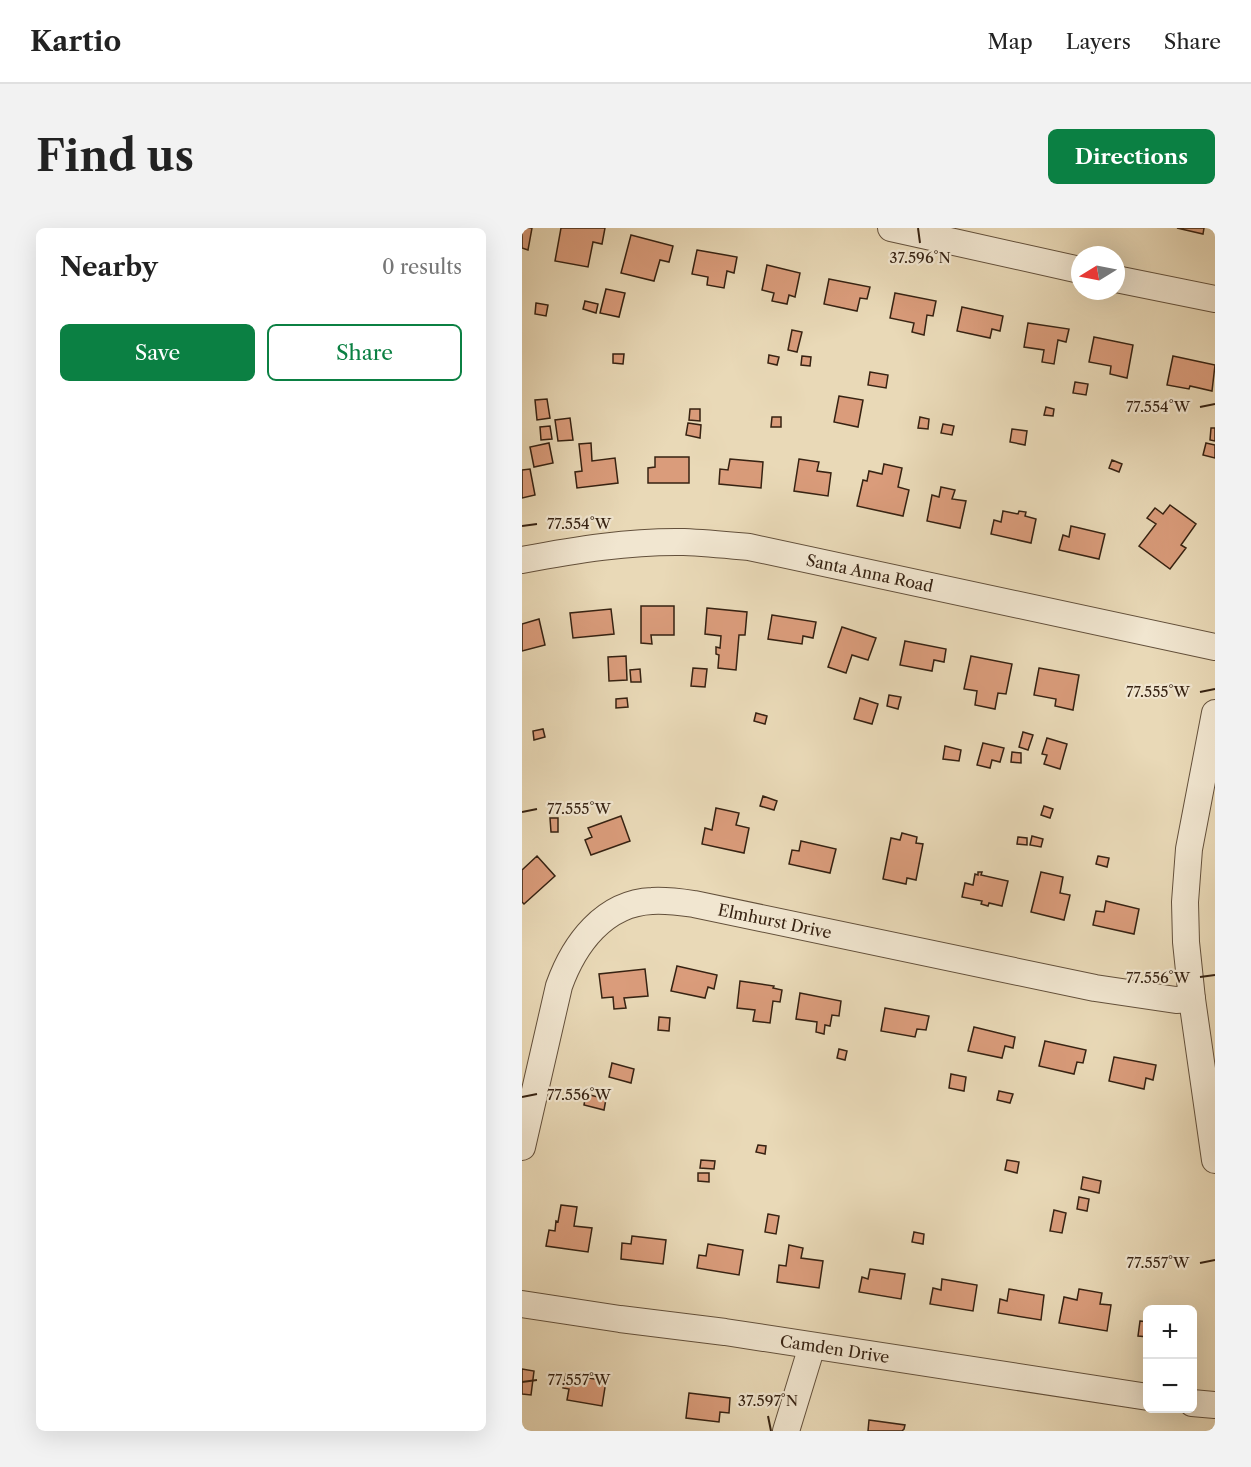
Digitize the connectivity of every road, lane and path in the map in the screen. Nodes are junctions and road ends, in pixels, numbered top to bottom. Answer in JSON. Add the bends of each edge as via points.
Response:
{"nodes":[{"id":1,"x":891,"y":228,"type":"edge"},
{"id":2,"x":1071,"y":268,"type":"edge"},
{"id":3,"x":1125,"y":281,"type":"edge"},
{"id":4,"x":1215,"y":299,"type":"edge"},
{"id":5,"x":522,"y":560,"type":"edge"},
{"id":6,"x":1215,"y":647,"type":"edge"},
{"id":7,"x":1215,"y":713,"type":"edge"},
{"id":8,"x":1192,"y":999,"type":"junction"},
{"id":9,"x":522,"y":1147,"type":"edge"},
{"id":10,"x":1215,"y":1160,"type":"edge"},
{"id":11,"x":522,"y":1304,"type":"edge"},
{"id":12,"x":812,"y":1346,"type":"junction"},
{"id":13,"x":1143,"y":1396,"type":"edge"},
{"id":14,"x":1197,"y":1403,"type":"edge"},
{"id":15,"x":1215,"y":1405,"type":"edge"},
{"id":16,"x":786,"y":1431,"type":"edge"}],
"edges":[{"from":1,"to":2,"type":"street"},
{"from":3,"to":4,"type":"street"},
{"from":5,"to":6,"type":"street","name":"Santa Anna Road","via":[[630,544],[683,542],[749,547]]},
{"from":7,"to":8,"type":"street","via":[[1189,849],[1185,902]]},
{"from":8,"to":9,"type":"street","name":"Elmhurst Drive","via":[[1095,988],[694,904],[669,900],[627,905],[600,922],[568,962]]},
{"from":8,"to":10,"type":"street"},
{"from":11,"to":12,"type":"street","name":"Camden Drive"},
{"from":12,"to":13,"type":"street","name":"Camden Drive"},
{"from":12,"to":16,"type":"street"},
{"from":14,"to":15,"type":"street"}]}
